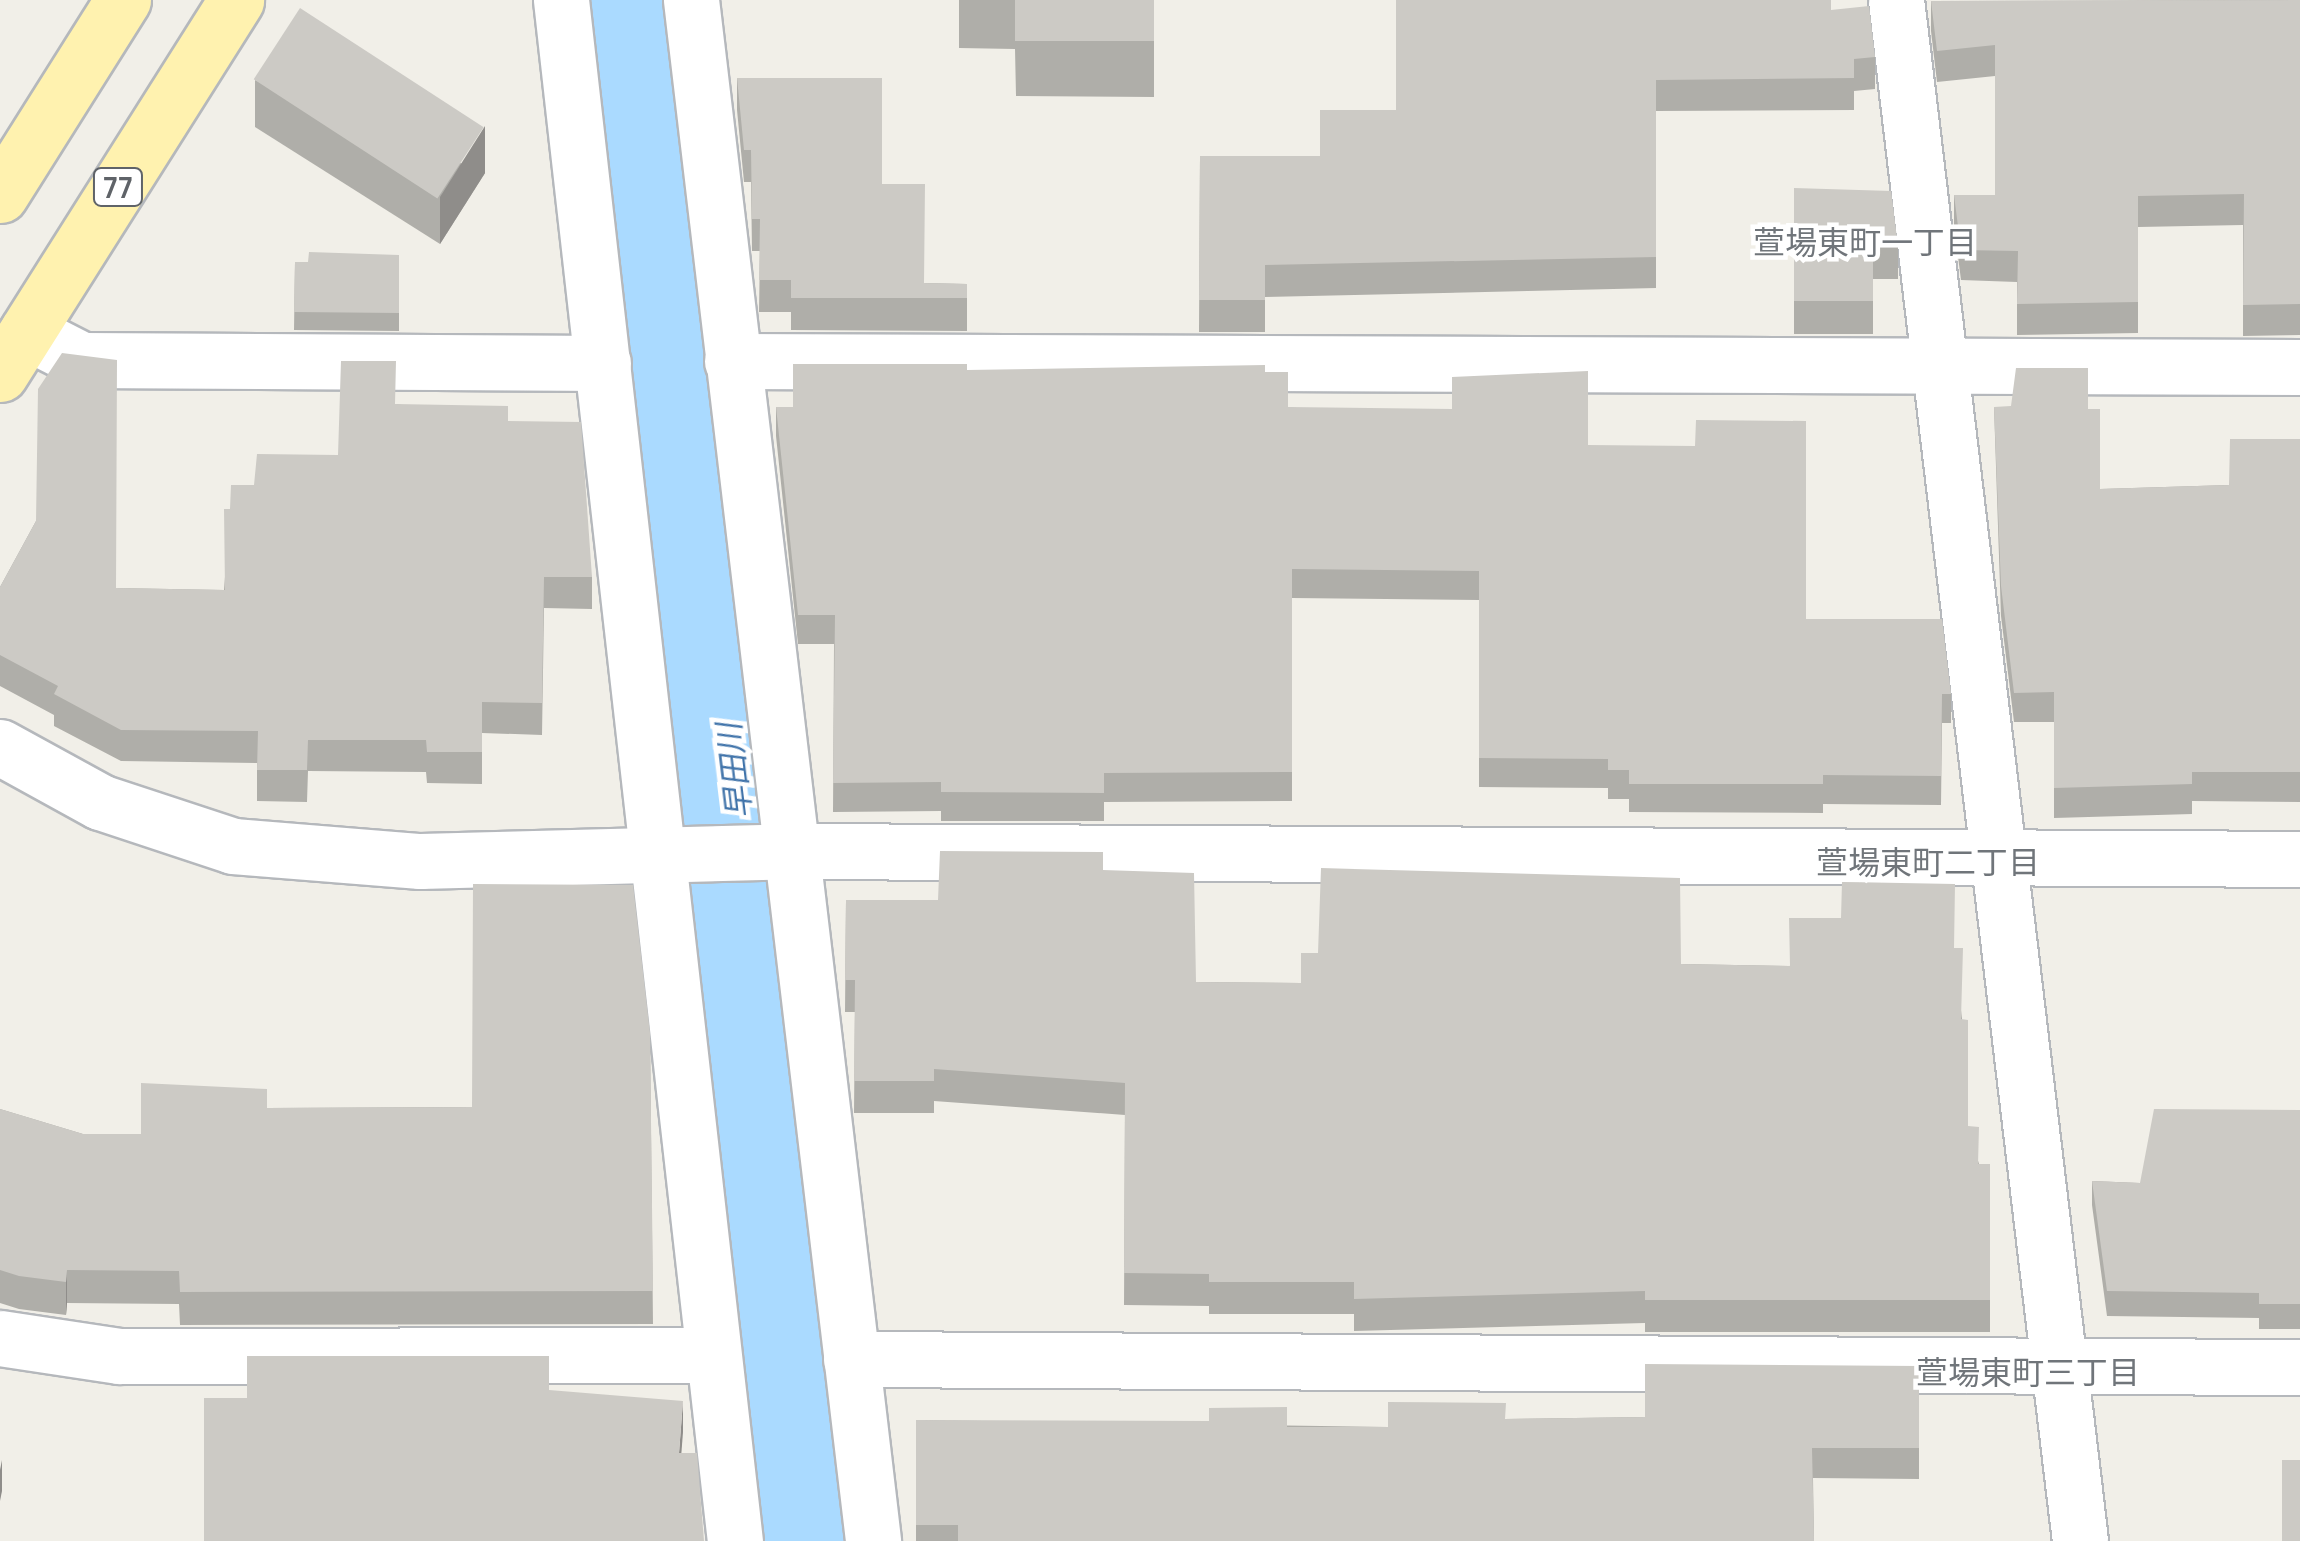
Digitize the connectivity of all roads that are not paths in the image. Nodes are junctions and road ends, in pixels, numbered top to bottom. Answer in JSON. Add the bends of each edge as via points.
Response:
{"nodes":[{"id":1,"x":123,"y":0,"type":"edge"},
{"id":2,"x":236,"y":0,"type":"edge"},
{"id":3,"x":561,"y":0,"type":"edge"},
{"id":4,"x":691,"y":0,"type":"edge"},
{"id":5,"x":1896,"y":0,"type":"edge"},
{"id":6,"x":0,"y":195,"type":"edge"},
{"id":7,"x":13,"y":353,"type":"edge"},
{"id":8,"x":732,"y":361,"type":"junction"},
{"id":9,"x":603,"y":363,"type":"junction"},
{"id":10,"x":2300,"y":367,"type":"edge"},
{"id":11,"x":1942,"y":369,"type":"junction"},
{"id":12,"x":0,"y":747,"type":"edge"},
{"id":13,"x":779,"y":851,"type":"junction"},
{"id":14,"x":669,"y":856,"type":"junction"},
{"id":15,"x":1996,"y":857,"type":"junction"},
{"id":16,"x":2300,"y":859,"type":"edge"},
{"id":17,"x":0,"y":1338,"type":"edge"},
{"id":18,"x":713,"y":1355,"type":"junction"},
{"id":19,"x":850,"y":1359,"type":"junction"},
{"id":20,"x":2060,"y":1366,"type":"junction"},
{"id":21,"x":2300,"y":1367,"type":"edge"},
{"id":22,"x":735,"y":1541,"type":"edge"},
{"id":23,"x":873,"y":1541,"type":"edge"},
{"id":24,"x":2080,"y":1541,"type":"edge"}],
"edges":[{"from":1,"to":6,"type":"main road"},
{"from":2,"to":7,"type":"main road","number":"77"},
{"from":3,"to":9,"type":"street"},
{"from":4,"to":8,"type":"street"},
{"from":5,"to":11,"type":"street"},
{"from":7,"to":9,"type":"street","via":[[82,360]]},
{"from":8,"to":11,"type":"street"},
{"from":8,"to":13,"type":"street"},
{"from":9,"to":14,"type":"street"},
{"from":10,"to":11,"type":"street"},
{"from":11,"to":15,"type":"street"},
{"from":12,"to":14,"type":"street","via":[[100,802],[233,846],[420,861]]},
{"from":13,"to":14,"type":"street"},
{"from":13,"to":15,"type":"street"},
{"from":13,"to":19,"type":"street"},
{"from":14,"to":18,"type":"street"},
{"from":15,"to":16,"type":"street"},
{"from":15,"to":20,"type":"street"},
{"from":17,"to":18,"type":"street","via":[[120,1356]]},
{"from":18,"to":22,"type":"street"},
{"from":19,"to":20,"type":"street"},
{"from":19,"to":23,"type":"street"},
{"from":20,"to":21,"type":"street"},
{"from":20,"to":24,"type":"street"}]}
